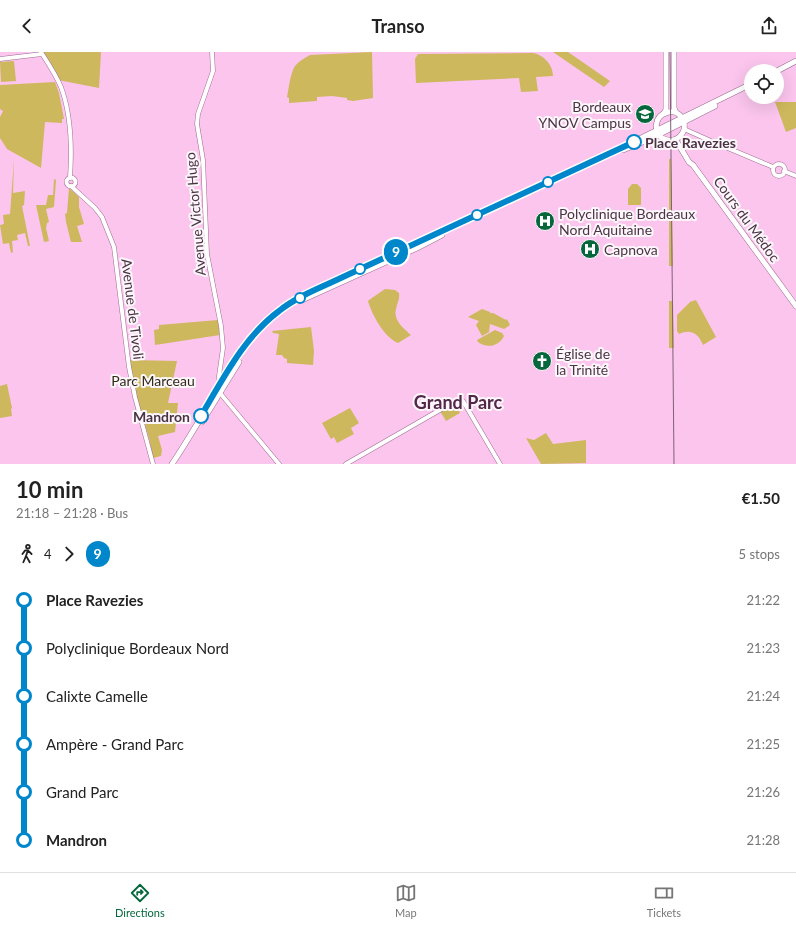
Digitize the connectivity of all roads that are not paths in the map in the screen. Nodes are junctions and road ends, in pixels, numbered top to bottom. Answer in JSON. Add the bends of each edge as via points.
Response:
{"nodes":[{"id":1,"x":212,"y":52,"type":"edge"},
{"id":2,"x":666,"y":52,"type":"edge"},
{"id":3,"x":674,"y":52,"type":"edge"},
{"id":4,"x":42,"y":53,"type":"edge"},
{"id":5,"x":0,"y":59,"type":"edge"},
{"id":6,"x":796,"y":63,"type":"edge"},
{"id":7,"x":784,"y":69,"type":"edge"},
{"id":8,"x":744,"y":89,"type":"edge"},
{"id":9,"x":664,"y":113,"type":"junction"},
{"id":10,"x":676,"y":113,"type":"junction"},
{"id":11,"x":683,"y":120,"type":"junction"},
{"id":12,"x":684,"y":128,"type":"junction"},
{"id":13,"x":658,"y":133,"type":"junction"},
{"id":14,"x":681,"y":135,"type":"junction"},
{"id":15,"x":673,"y":140,"type":"junction"},
{"id":16,"x":711,"y":141,"type":"junction"},
{"id":17,"x":693,"y":165,"type":"junction"},
{"id":18,"x":773,"y":167,"type":"junction"},
{"id":19,"x":784,"y":171,"type":"junction"},
{"id":20,"x":70,"y":176,"type":"junction"},
{"id":21,"x":796,"y":176,"type":"edge"},
{"id":22,"x":72,"y":185,"type":"junction"},
{"id":23,"x":796,"y":306,"type":"edge"},
{"id":24,"x":219,"y":376,"type":"junction"},
{"id":25,"x":219,"y":386,"type":"junction"},
{"id":26,"x":218,"y":393,"type":"junction"},
{"id":27,"x":153,"y":464,"type":"edge"},
{"id":28,"x":172,"y":464,"type":"edge"},
{"id":29,"x":176,"y":464,"type":"edge"},
{"id":30,"x":279,"y":464,"type":"edge"},
{"id":31,"x":346,"y":464,"type":"edge"},
{"id":32,"x":500,"y":464,"type":"edge"}],
"edges":[{"from":1,"to":24,"type":"street","name":"Avenue Victor Hugo","via":[[214,71],[198,114],[197,124],[203,160],[207,254],[221,326],[223,350]]},
{"from":2,"to":9,"type":"main road"},
{"from":3,"to":10,"type":"main road"},
{"from":4,"to":5,"type":"street"},
{"from":4,"to":20,"type":"street","via":[[58,80],[63,95],[70,135]]},
{"from":6,"to":7,"type":"main road"},
{"from":8,"to":11,"type":"main road"},
{"from":9,"to":10,"type":"main road"},
{"from":9,"to":13,"type":"main road","via":[[656,122]]},
{"from":10,"to":11,"type":"main road"},
{"from":11,"to":12,"type":"main road"},
{"from":11,"to":13,"type":"main road"},
{"from":12,"to":14,"type":"main road"},
{"from":12,"to":16,"type":"street"},
{"from":13,"to":15,"type":"main road","via":[[664,139]]},
{"from":13,"to":25,"type":"main road","via":[[295,300],[257,331]]},
{"from":13,"to":26,"type":"main road","via":[[294,304],[276,317],[255,339]]},
{"from":14,"to":15,"type":"main road"},
{"from":14,"to":16,"type":"street","via":[[688,134]]},
{"from":14,"to":17,"type":"main road","name":"Cours du Médoc","via":[[681,143]]},
{"from":15,"to":17,"type":"main road","name":"Cours du Médoc"},
{"from":16,"to":18,"type":"street"},
{"from":17,"to":23,"type":"main road","name":"Cours du Médoc"},
{"from":18,"to":19,"type":"street","via":[[780,164]]},
{"from":18,"to":19,"type":"street","via":[[776,175],[782,175]]},
{"from":19,"to":21,"type":"street"},
{"from":20,"to":22,"type":"street","via":[[75,180]]},
{"from":20,"to":22,"type":"street","via":[[67,182]]},
{"from":22,"to":27,"type":"street","name":"Avenue de Tivoli","via":[[102,217],[114,247],[134,397]]},
{"from":24,"to":25,"type":"street","name":"Avenue Victor Hugo"},
{"from":24,"to":26,"type":"street","name":"Avenue Victor Hugo"},
{"from":25,"to":26,"type":"main road"},
{"from":26,"to":28,"type":"main road"},
{"from":26,"to":29,"type":"main road"},
{"from":26,"to":30,"type":"street"},
{"from":31,"to":32,"type":"street","via":[[459,399]]}]}
